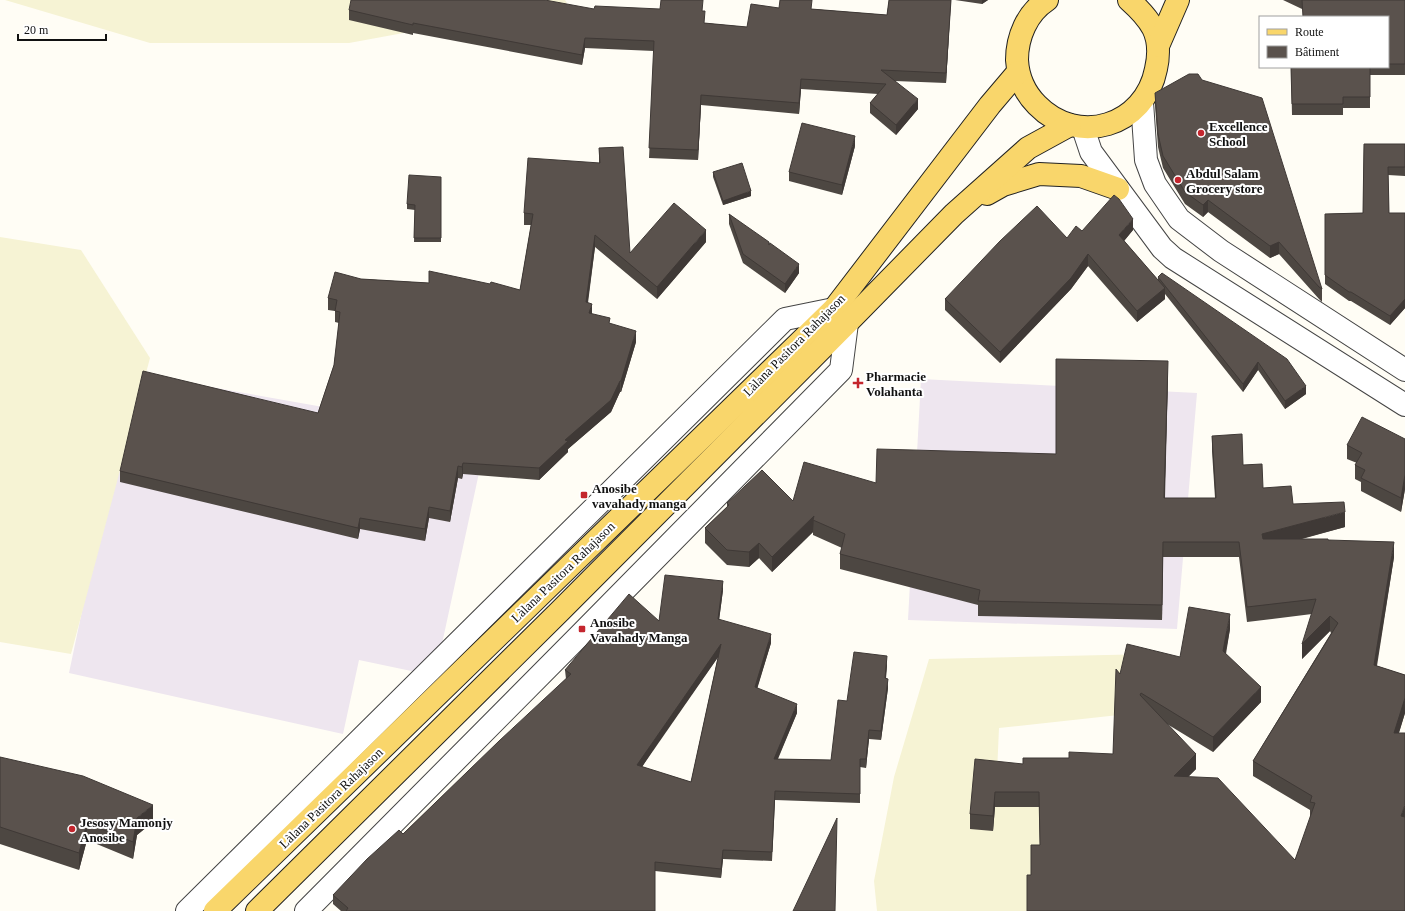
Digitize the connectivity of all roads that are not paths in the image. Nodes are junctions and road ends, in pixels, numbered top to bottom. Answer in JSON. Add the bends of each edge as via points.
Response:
{"nodes":[{"id":1,"x":1047,"y":0,"type":"edge"},
{"id":2,"x":1129,"y":0,"type":"edge"},
{"id":3,"x":1178,"y":0,"type":"edge"},
{"id":4,"x":1158,"y":46,"type":"junction"},
{"id":5,"x":1018,"y":72,"type":"junction"},
{"id":6,"x":1142,"y":102,"type":"junction"},
{"id":7,"x":1076,"y":126,"type":"junction"},
{"id":8,"x":1118,"y":189,"type":"junction"},
{"id":9,"x":954,"y":214,"type":"junction"},
{"id":10,"x":840,"y":316,"type":"junction"},
{"id":11,"x":1405,"y":370,"type":"edge"},
{"id":12,"x":1405,"y":405,"type":"edge"},
{"id":13,"x":187,"y":911,"type":"edge"},
{"id":14,"x":215,"y":911,"type":"edge"},
{"id":15,"x":257,"y":911,"type":"edge"},
{"id":16,"x":306,"y":911,"type":"edge"}],
"edges":[{"from":1,"to":5,"type":"main road","via":[[1039,5],[1024,24],[1017,48]]},
{"from":2,"to":4,"type":"main road","via":[[1153,28]]},
{"from":3,"to":4,"type":"main road"},
{"from":4,"to":6,"type":"main road","via":[[1154,82]]},
{"from":5,"to":7,"type":"main road","via":[[1028,96],[1046,115]]},
{"from":5,"to":10,"type":"main road","name":"Làlana Pasitora Rahajason","via":[[990,105]]},
{"from":6,"to":7,"type":"main road","via":[[1125,116],[1105,126]]},
{"from":6,"to":11,"type":"street","via":[[1146,160],[1155,184],[1179,218],[1221,251]]},
{"from":7,"to":8,"type":"street"},
{"from":7,"to":9,"type":"main road","name":"Làlana Pasitora Rahajason","via":[[1028,148]]},
{"from":8,"to":9,"type":"main road","via":[[1081,176],[1039,174],[1003,184]]},
{"from":8,"to":12,"type":"street","via":[[1162,248],[1173,258]]},
{"from":9,"to":10,"type":"main road","name":"Làlana Pasitora Rahajason"},
{"from":10,"to":13,"type":"street","via":[[785,319]]},
{"from":10,"to":14,"type":"main road","name":"Làlana Pasitora Rahajason"},
{"from":10,"to":15,"type":"main road","name":"Làlana Pasitora Rahajason","via":[[566,605]]},
{"from":10,"to":16,"type":"street","via":[[841,370]]}]}
